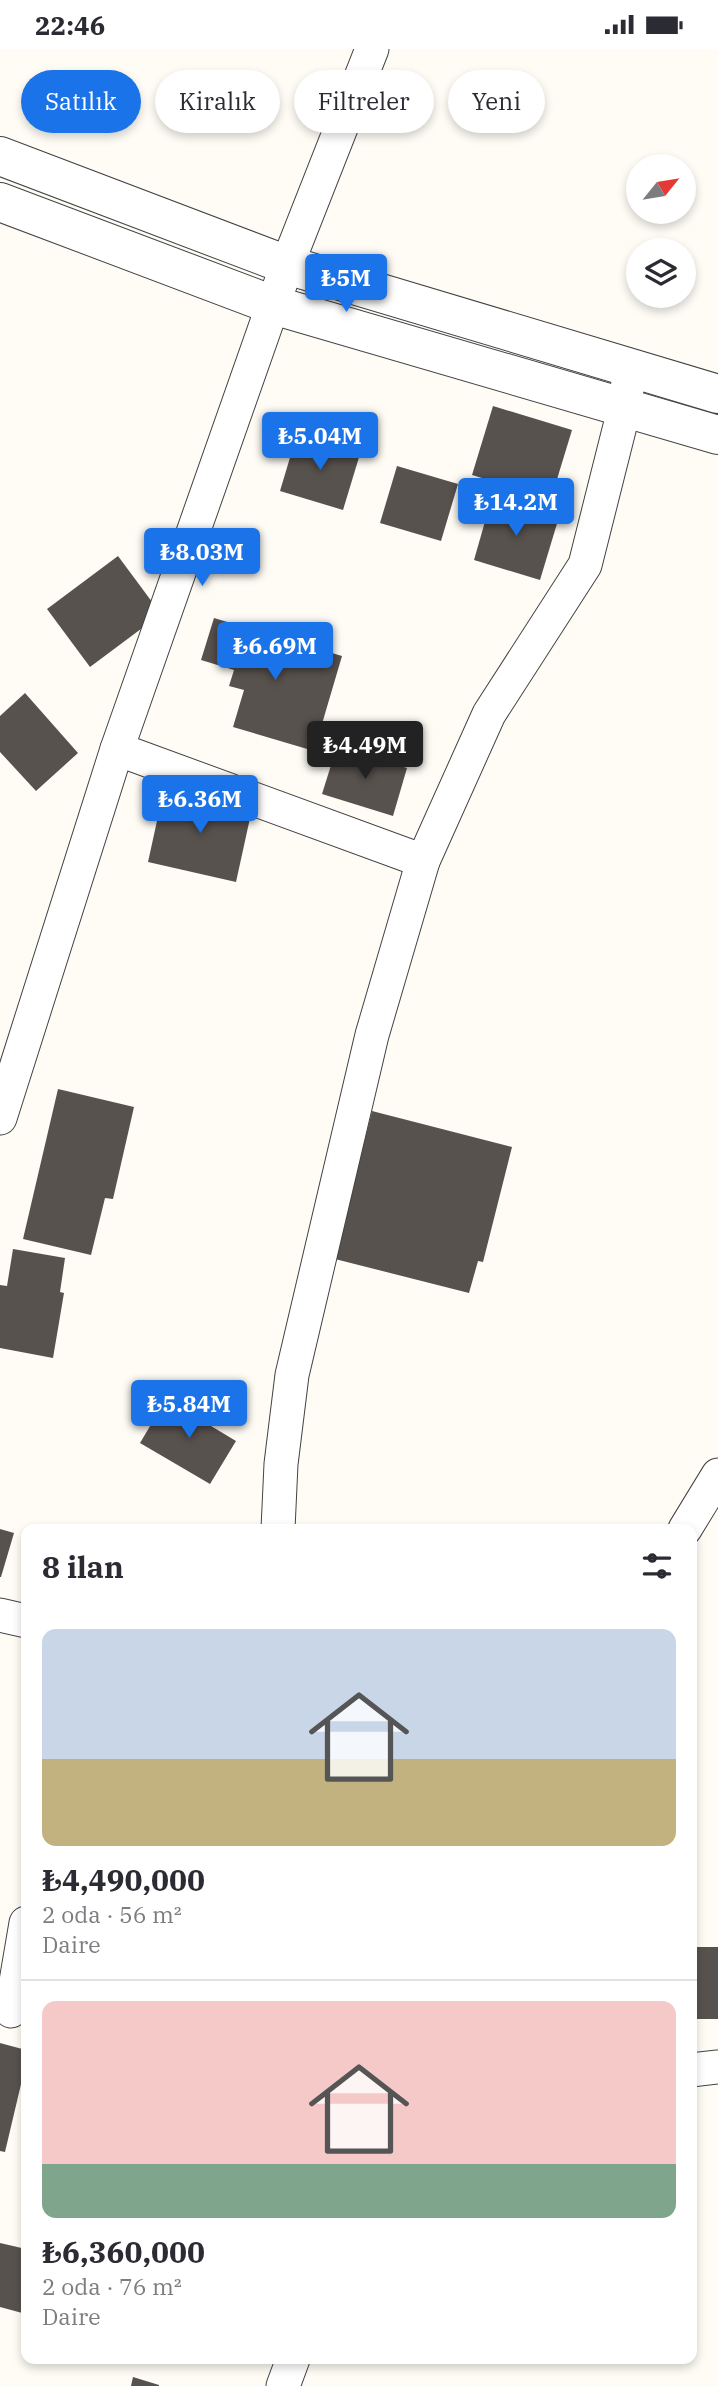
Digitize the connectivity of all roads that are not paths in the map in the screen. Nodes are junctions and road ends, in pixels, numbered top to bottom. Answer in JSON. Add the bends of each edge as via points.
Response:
{"nodes":[{"id":1,"x":372,"y":49,"type":"edge"},
{"id":2,"x":0,"y":156,"type":"edge"},
{"id":3,"x":0,"y":202,"type":"edge"},
{"id":4,"x":287,"y":265,"type":"junction"},
{"id":5,"x":273,"y":305,"type":"junction"},
{"id":6,"x":629,"y":368,"type":"junction"},
{"id":7,"x":718,"y":394,"type":"edge"},
{"id":8,"x":624,"y":410,"type":"junction"},
{"id":9,"x":718,"y":435,"type":"edge"},
{"id":10,"x":117,"y":749,"type":"junction"},
{"id":11,"x":423,"y":861,"type":"junction"},
{"id":12,"x":0,"y":1115,"type":"edge"},
{"id":13,"x":718,"y":1475,"type":"edge"},
{"id":14,"x":278,"y":1524,"type":"edge"},
{"id":15,"x":688,"y":1524,"type":"edge"},
{"id":16,"x":0,"y":1615,"type":"edge"},
{"id":17,"x":21,"y":1620,"type":"edge"},
{"id":18,"x":21,"y":1954,"type":"edge"},
{"id":19,"x":12,"y":2011,"type":"edge"},
{"id":20,"x":718,"y":2067,"type":"edge"},
{"id":21,"x":697,"y":2069,"type":"edge"},
{"id":22,"x":291,"y":2364,"type":"edge"},
{"id":23,"x":283,"y":2386,"type":"edge"}],
"edges":[{"from":1,"to":4,"type":"street"},
{"from":2,"to":4,"type":"street"},
{"from":3,"to":5,"type":"street"},
{"from":4,"to":5,"type":"street"},
{"from":4,"to":6,"type":"street"},
{"from":5,"to":8,"type":"street"},
{"from":5,"to":10,"type":"street"},
{"from":6,"to":7,"type":"street"},
{"from":6,"to":8,"type":"street"},
{"from":8,"to":9,"type":"street"},
{"from":8,"to":11,"type":"street","via":[[585,565],[489,714]]},
{"from":10,"to":11,"type":"street"},
{"from":10,"to":12,"type":"street"},
{"from":11,"to":14,"type":"street","via":[[372,1035],[292,1375]]},
{"from":13,"to":15,"type":"street"},
{"from":16,"to":17,"type":"street"},
{"from":18,"to":19,"type":"street"},
{"from":20,"to":21,"type":"street"},
{"from":22,"to":23,"type":"street"}]}
